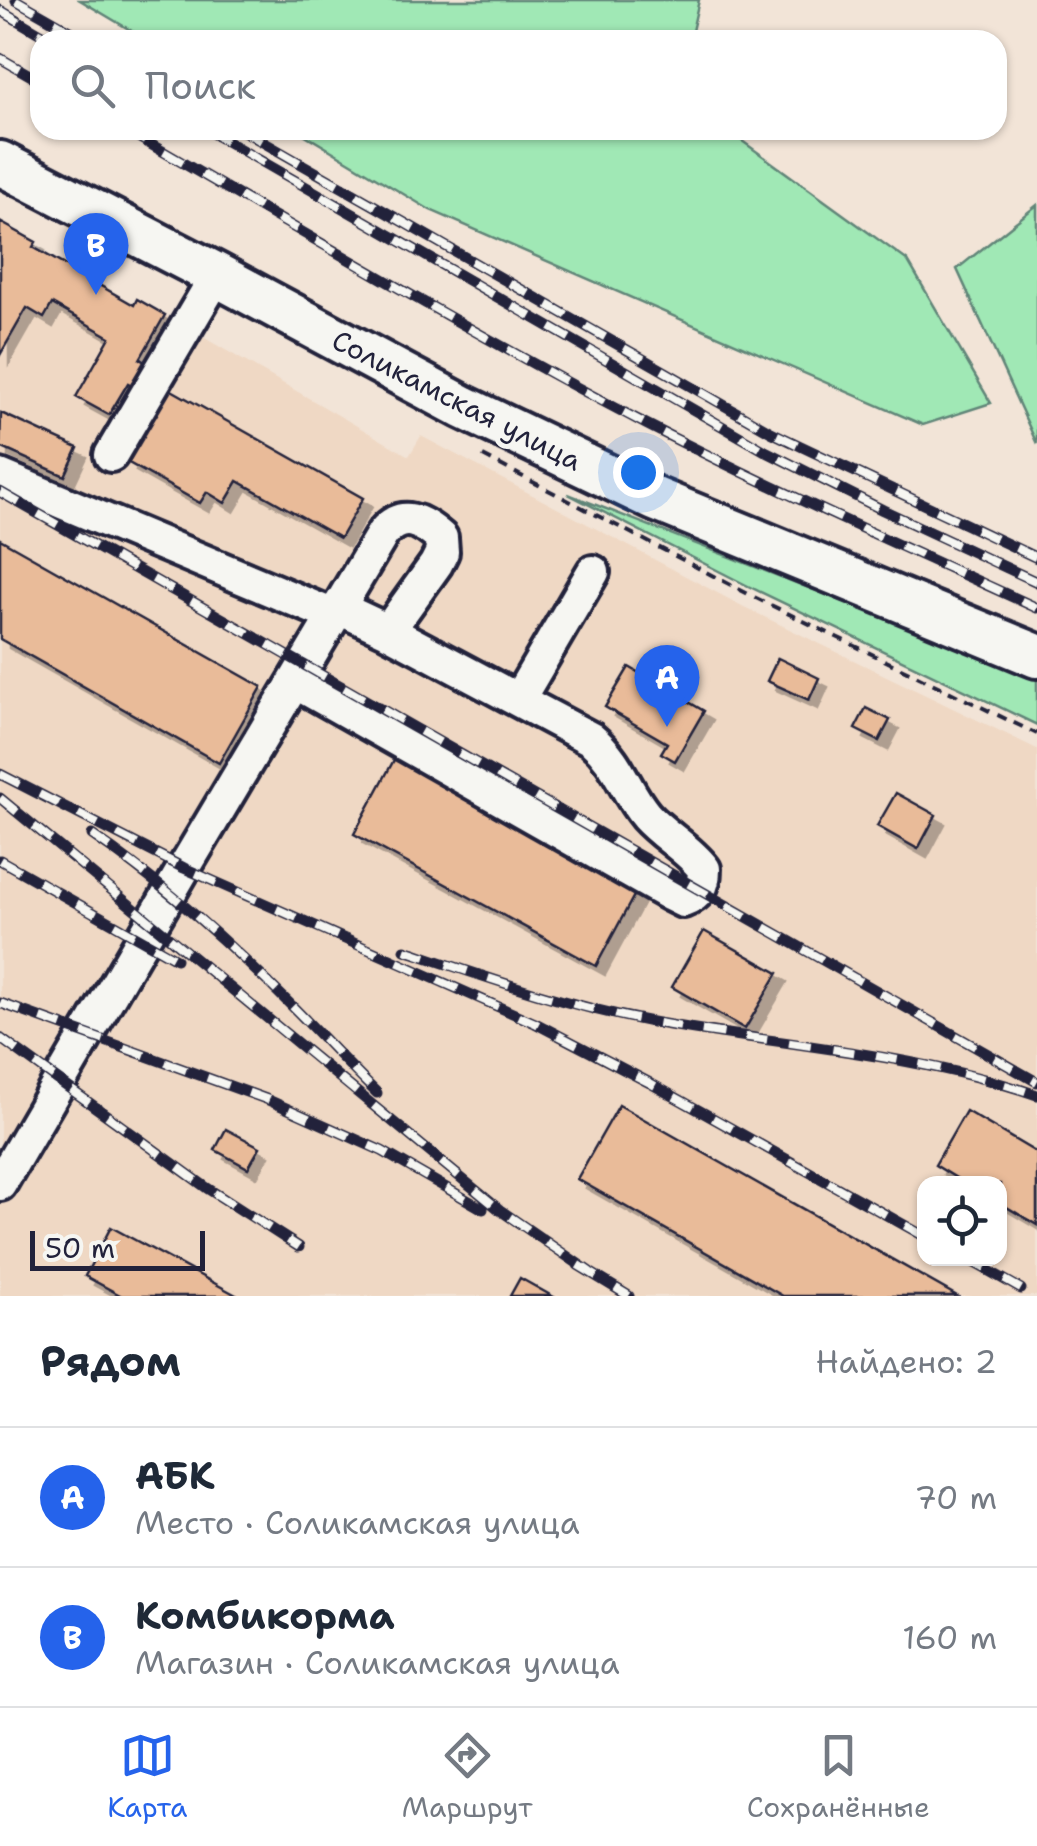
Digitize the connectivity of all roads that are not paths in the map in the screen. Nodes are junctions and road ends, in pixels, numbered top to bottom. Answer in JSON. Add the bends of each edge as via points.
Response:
{"nodes":[{"id":1,"x":0,"y":163,"type":"edge"},
{"id":2,"x":217,"y":275,"type":"junction"},
{"id":3,"x":111,"y":455,"type":"dead end"},
{"id":4,"x":0,"y":476,"type":"edge"},
{"id":5,"x":593,"y":572,"type":"dead end"},
{"id":6,"x":336,"y":612,"type":"junction"},
{"id":7,"x":388,"y":631,"type":"junction"},
{"id":8,"x":1037,"y":656,"type":"edge"},
{"id":9,"x":294,"y":682,"type":"junction"},
{"id":10,"x":518,"y":700,"type":"junction"},
{"id":11,"x":2,"y":1174,"type":"edge"}],
"edges":[{"from":1,"to":2,"type":"main road","name":"Соликамская улица"},
{"from":2,"to":3,"type":"lane"},
{"from":2,"to":8,"type":"main road","name":"Соликамская улица","via":[[463,407],[654,499]]},
{"from":4,"to":6,"type":"lane"},
{"from":5,"to":10,"type":"lane"},
{"from":6,"to":7,"type":"lane"},
{"from":6,"to":7,"type":"lane","via":[[388,527],[400,519],[416,522],[438,534],[442,552]]},
{"from":6,"to":9,"type":"lane"},
{"from":7,"to":10,"type":"lane"},
{"from":9,"to":10,"type":"lane","via":[[670,895],[693,897],[704,869],[650,820],[613,760],[592,739]]},
{"from":9,"to":11,"type":"lane"}]}
